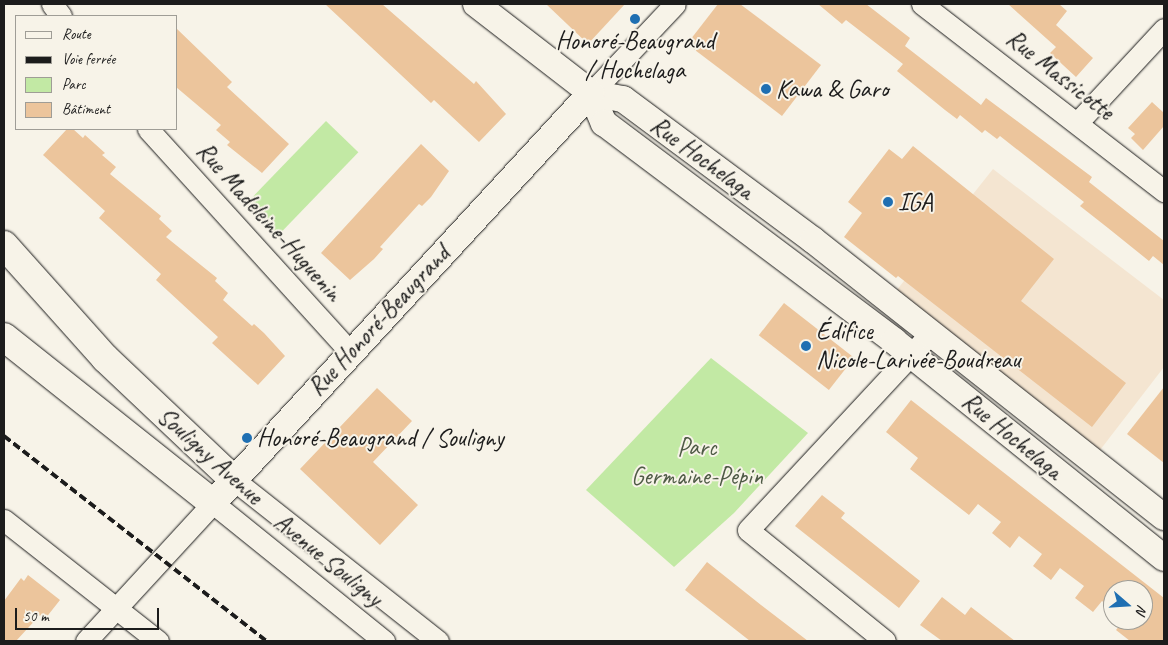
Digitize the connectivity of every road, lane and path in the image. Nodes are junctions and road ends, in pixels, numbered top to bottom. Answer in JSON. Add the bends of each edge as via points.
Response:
{"nodes":[{"id":1,"x":52,"y":4,"type":"edge"},
{"id":2,"x":476,"y":4,"type":"edge"},
{"id":3,"x":676,"y":4,"type":"edge"},
{"id":4,"x":926,"y":5,"type":"edge"},
{"id":5,"x":60,"y":15,"type":"edge"},
{"id":6,"x":1164,"y":28,"type":"edge"},
{"id":7,"x":591,"y":93,"type":"junction"},
{"id":8,"x":1077,"y":123,"type":"junction"},
{"id":9,"x":149,"y":130,"type":"edge"},
{"id":10,"x":1164,"y":191,"type":"edge"},
{"id":11,"x":808,"y":235,"type":"junction"},
{"id":12,"x":4,"y":245,"type":"edge"},
{"id":13,"x":789,"y":259,"type":"junction"},
{"id":14,"x":932,"y":332,"type":"junction"},
{"id":15,"x":4,"y":337,"type":"edge"},
{"id":16,"x":350,"y":352,"type":"junction"},
{"id":17,"x":912,"y":354,"type":"junction"},
{"id":18,"x":234,"y":480,"type":"junction"},
{"id":19,"x":214,"y":502,"type":"junction"},
{"id":20,"x":1164,"y":517,"type":"edge"},
{"id":21,"x":4,"y":520,"type":"edge"},
{"id":22,"x":1164,"y":558,"type":"edge"},
{"id":23,"x":116,"y":609,"type":"junction"},
{"id":24,"x":86,"y":641,"type":"edge"},
{"id":25,"x":158,"y":641,"type":"edge"},
{"id":26,"x":384,"y":641,"type":"edge"},
{"id":27,"x":438,"y":641,"type":"edge"},
{"id":28,"x":885,"y":641,"type":"edge"}],
"edges":[{"from":1,"to":5,"type":"street"},
{"from":2,"to":7,"type":"main road","name":"Rue Hochelaga"},
{"from":3,"to":7,"type":"street","name":"Rue Honoré-Beaugrand"},
{"from":4,"to":8,"type":"street","name":"Rue Massicotte"},
{"from":6,"to":8,"type":"street"},
{"from":7,"to":11,"type":"main road","name":"Rue Hochelaga","via":[[623,99]]},
{"from":7,"to":13,"type":"main road","name":"Rue Hochelaga","via":[[604,123]]},
{"from":7,"to":16,"type":"main road","name":"Rue Honoré-Beaugrand"},
{"from":8,"to":10,"type":"street","name":"Rue Massicotte"},
{"from":9,"to":16,"type":"street","name":"Rue Madeleine-Huguenin"},
{"from":11,"to":13,"type":"main road"},
{"from":11,"to":14,"type":"main road","name":"Rue Hochelaga"},
{"from":12,"to":18,"type":"highway","name":"Souligny Avenue","via":[[112,364]]},
{"from":13,"to":17,"type":"main road","name":"Rue Hochelaga"},
{"from":14,"to":17,"type":"street"},
{"from":14,"to":20,"type":"main road","name":"Rue Hochelaga"},
{"from":15,"to":19,"type":"highway","name":"Souligny Avenue"},
{"from":16,"to":18,"type":"main road","name":"Rue Honoré-Beaugrand"},
{"from":17,"to":22,"type":"main road","name":"Rue Hochelaga"},
{"from":17,"to":28,"type":"street","via":[[748,530]]},
{"from":18,"to":19,"type":"main road","name":"Rue Honoré-Beaugrand"},
{"from":18,"to":27,"type":"street","name":"Souligny Avenue"},
{"from":19,"to":23,"type":"street","name":"Rue Honoré-Beaugrand"},
{"from":19,"to":26,"type":"street","name":"Avenue Souligny"},
{"from":21,"to":23,"type":"street"},
{"from":23,"to":24,"type":"street","name":"Rue Honoré-Beaugrand"},
{"from":23,"to":25,"type":"street"}]}
